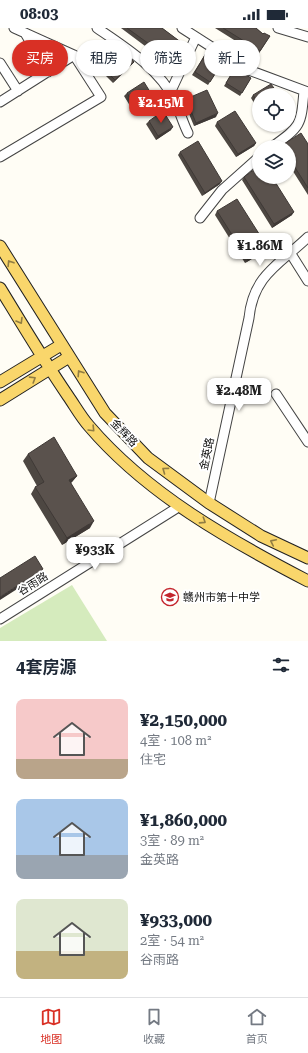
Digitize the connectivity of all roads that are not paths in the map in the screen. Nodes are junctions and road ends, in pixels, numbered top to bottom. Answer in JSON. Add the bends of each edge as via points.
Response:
{"nodes":[{"id":1,"x":14,"y":28,"type":"edge"},
{"id":2,"x":97,"y":28,"type":"edge"},
{"id":3,"x":182,"y":28,"type":"edge"},
{"id":4,"x":278,"y":28,"type":"edge"},
{"id":5,"x":25,"y":33,"type":"junction"},
{"id":6,"x":196,"y":37,"type":"junction"},
{"id":7,"x":308,"y":37,"type":"edge"},
{"id":8,"x":29,"y":40,"type":"edge"},
{"id":9,"x":74,"y":55,"type":"junction"},
{"id":10,"x":68,"y":59,"type":"edge"},
{"id":11,"x":0,"y":63,"type":"edge"},
{"id":12,"x":42,"y":76,"type":"edge"},
{"id":13,"x":18,"y":91,"type":"junction"},
{"id":14,"x":306,"y":92,"type":"edge"},
{"id":15,"x":170,"y":94,"type":"junction"},
{"id":16,"x":0,"y":102,"type":"edge"},
{"id":17,"x":188,"y":133,"type":"dead end"},
{"id":18,"x":281,"y":140,"type":"edge"},
{"id":19,"x":0,"y":157,"type":"edge"},
{"id":20,"x":252,"y":164,"type":"edge"},
{"id":21,"x":200,"y":218,"type":"dead end"},
{"id":22,"x":308,"y":237,"type":"edge"},
{"id":23,"x":0,"y":246,"type":"edge"},
{"id":24,"x":291,"y":254,"type":"junction"},
{"id":25,"x":308,"y":280,"type":"edge"},
{"id":26,"x":0,"y":288,"type":"edge"},
{"id":27,"x":61,"y":345,"type":"junction"},
{"id":28,"x":42,"y":356,"type":"junction"},
{"id":29,"x":69,"y":357,"type":"junction"},
{"id":30,"x":49,"y":369,"type":"junction"},
{"id":31,"x":0,"y":382,"type":"edge"},
{"id":32,"x":276,"y":394,"type":"dead end"},
{"id":33,"x":0,"y":400,"type":"edge"},
{"id":34,"x":308,"y":442,"type":"edge"},
{"id":35,"x":209,"y":503,"type":"junction"},
{"id":36,"x":180,"y":506,"type":"junction"},
{"id":37,"x":308,"y":558,"type":"edge"},
{"id":38,"x":308,"y":582,"type":"edge"},
{"id":39,"x":0,"y":619,"type":"edge"}],
"edges":[{"from":1,"to":5,"type":"street"},
{"from":2,"to":15,"type":"street","via":[[134,54],[164,83]]},
{"from":3,"to":6,"type":"street"},
{"from":4,"to":7,"type":"street"},
{"from":5,"to":8,"type":"street"},
{"from":5,"to":9,"type":"street"},
{"from":6,"to":14,"type":"street","via":[[246,68]]},
{"from":6,"to":15,"type":"street"},
{"from":9,"to":10,"type":"street"},
{"from":9,"to":19,"type":"street","via":[[101,97]]},
{"from":11,"to":13,"type":"street"},
{"from":12,"to":13,"type":"street"},
{"from":13,"to":16,"type":"street"},
{"from":14,"to":18,"type":"street","via":[[302,119],[294,130]]},
{"from":15,"to":17,"type":"street","via":[[175,100]]},
{"from":20,"to":21,"type":"street","via":[[222,190]]},
{"from":22,"to":24,"type":"street","name":"金英路"},
{"from":27,"to":23,"type":"main road","name":"金辉路","one_way":true},
{"from":24,"to":25,"type":"street"},
{"from":24,"to":35,"type":"street","name":"金英路","via":[[263,278],[256,288],[250,306],[250,318]]},
{"from":26,"to":28,"type":"main road","name":"金辉路","one_way":true},
{"from":27,"to":28,"type":"main road"},
{"from":27,"to":29,"type":"main road","name":"金辉路"},
{"from":28,"to":30,"type":"main road","name":"金辉路"},
{"from":28,"to":31,"type":"main road"},
{"from":29,"to":30,"type":"main road"},
{"from":35,"to":29,"type":"main road","name":"金辉路","one_way":true,"via":[[148,458],[105,413]]},
{"from":33,"to":30,"type":"main road","one_way":true},
{"from":30,"to":36,"type":"main road","name":"金辉路","one_way":true,"via":[[88,426],[136,472]]},
{"from":32,"to":34,"type":"street"},
{"from":37,"to":35,"type":"main road","name":"金辉路","one_way":true,"via":[[260,536]]},
{"from":36,"to":38,"type":"main road","name":"金辉路","one_way":true,"via":[[250,551]]},
{"from":36,"to":39,"type":"street","name":"谷雨路"}]}
